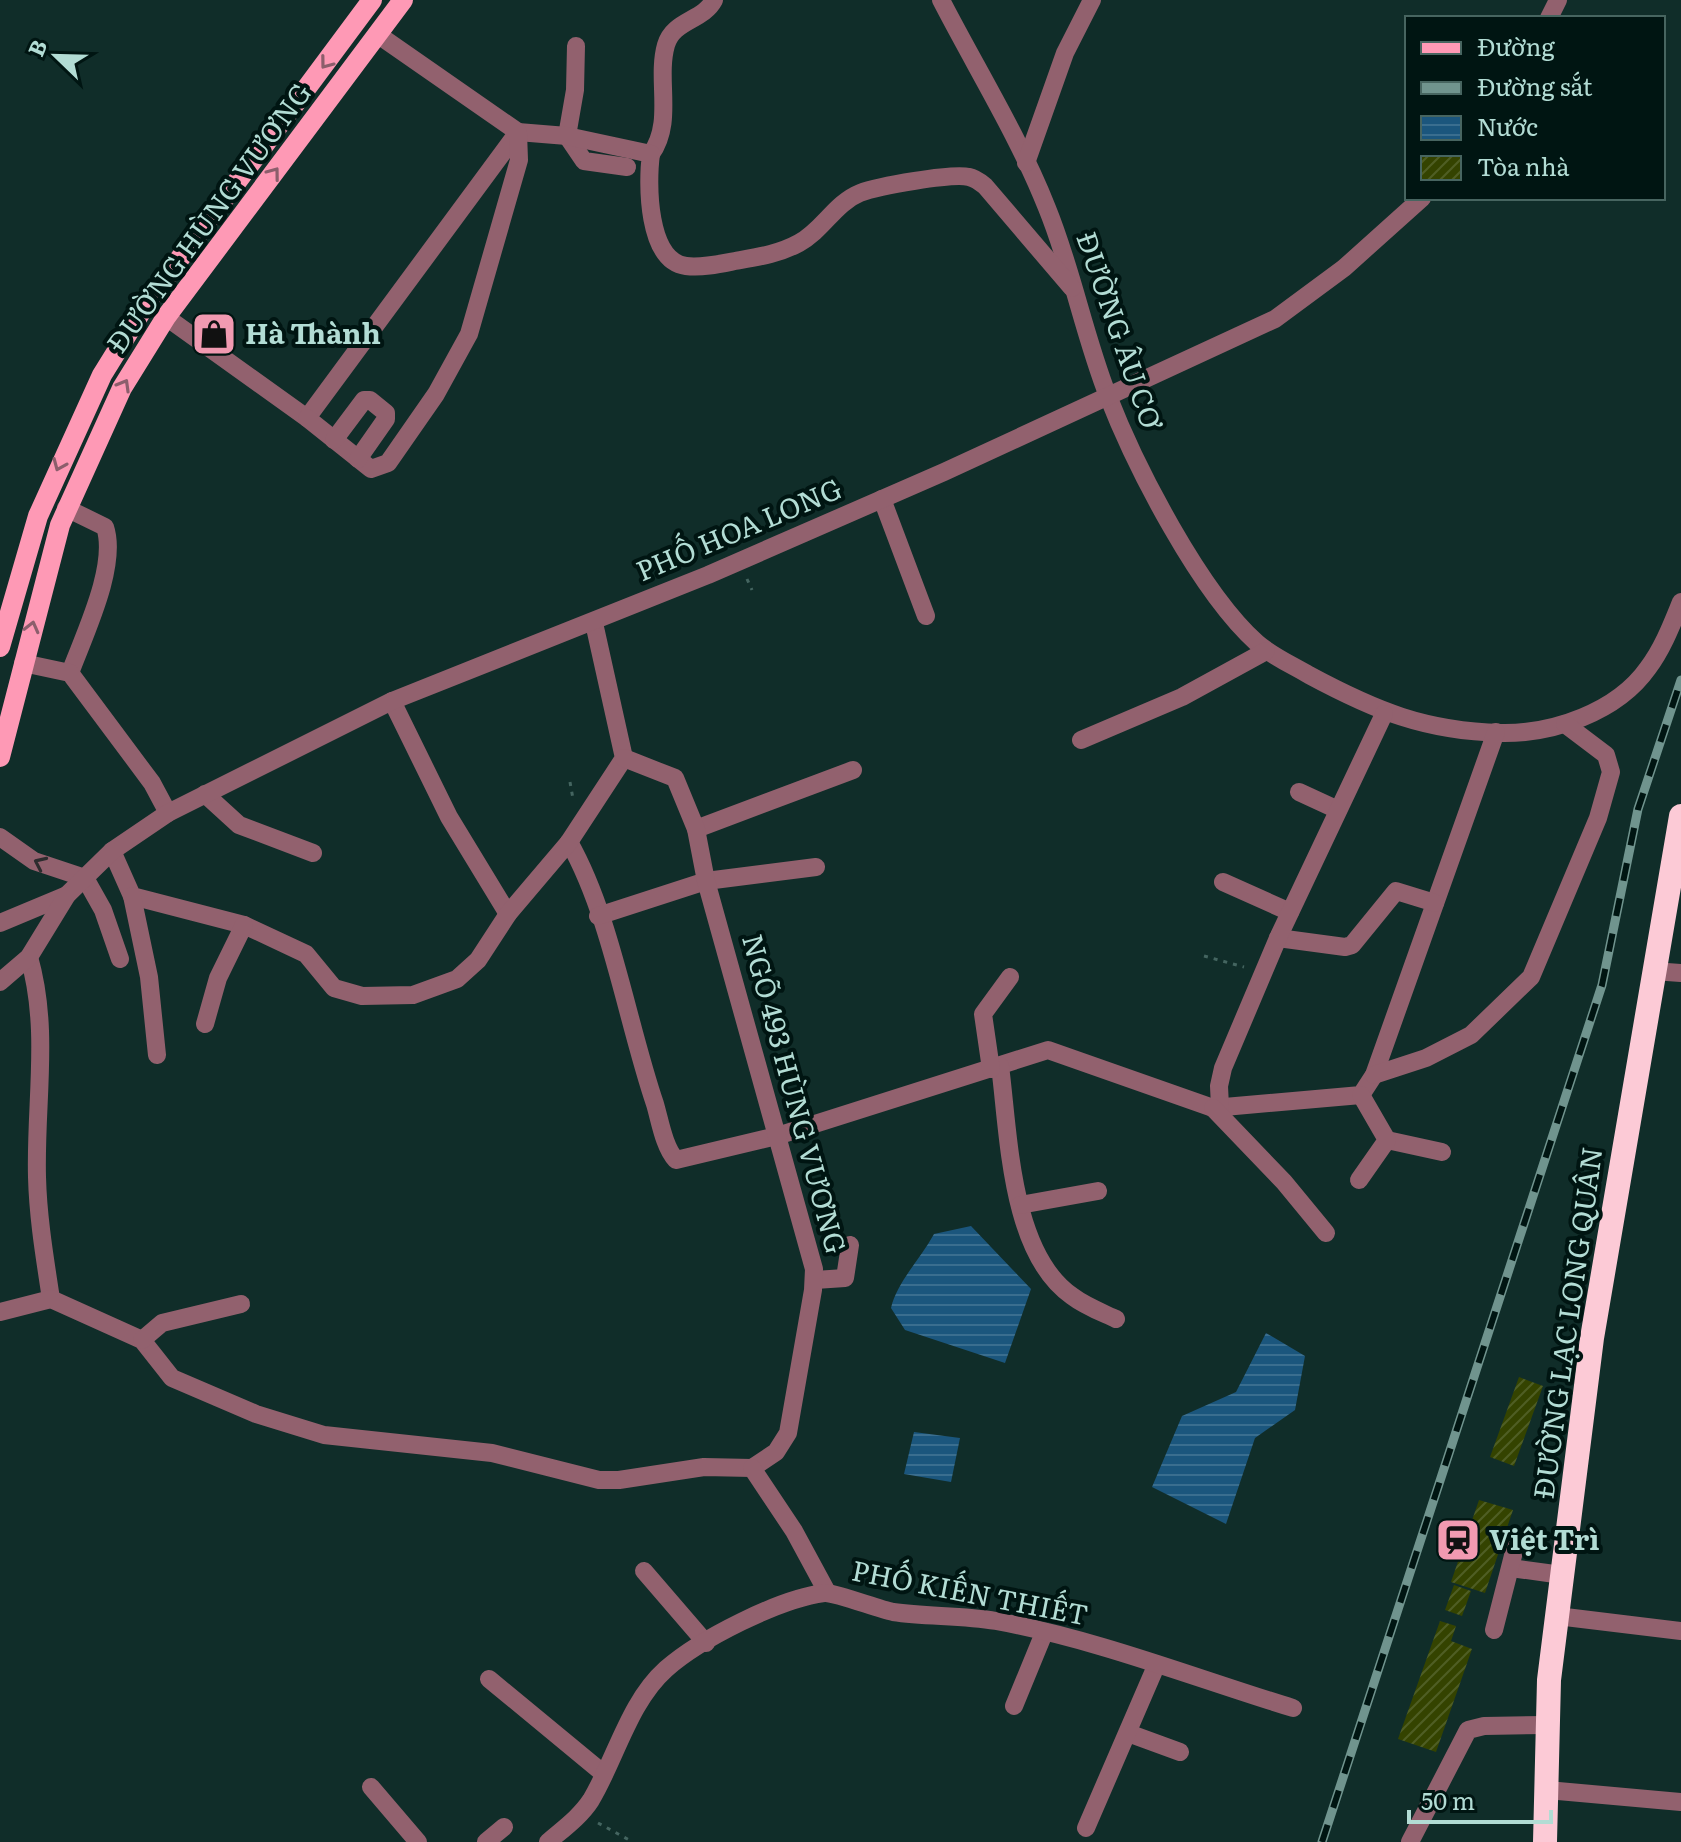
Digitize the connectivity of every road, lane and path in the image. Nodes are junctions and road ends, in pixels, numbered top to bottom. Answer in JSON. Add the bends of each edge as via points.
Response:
{"nodes":[{"id":1,"x":372,"y":0,"type":"edge"},
{"id":2,"x":403,"y":0,"type":"edge"},
{"id":3,"x":714,"y":0,"type":"edge"},
{"id":4,"x":941,"y":0,"type":"edge"},
{"id":5,"x":1092,"y":0,"type":"edge"},
{"id":6,"x":377,"y":34,"type":"junction"},
{"id":7,"x":576,"y":46,"type":"dead end"},
{"id":8,"x":518,"y":132,"type":"junction"},
{"id":9,"x":567,"y":136,"type":"junction"},
{"id":10,"x":651,"y":154,"type":"junction"},
{"id":11,"x":1026,"y":163,"type":"junction"},
{"id":12,"x":627,"y":167,"type":"dead end"},
{"id":13,"x":1420,"y":200,"type":"edge"},
{"id":14,"x":1072,"y":288,"type":"junction"},
{"id":15,"x":166,"y":317,"type":"junction"},
{"id":16,"x":1108,"y":397,"type":"junction"},
{"id":17,"x":307,"y":418,"type":"junction"},
{"id":18,"x":334,"y":440,"type":"junction"},
{"id":19,"x":358,"y":459,"type":"junction"},
{"id":20,"x":882,"y":499,"type":"junction"},
{"id":21,"x":66,"y":508,"type":"junction"},
{"id":22,"x":1681,"y":602,"type":"edge"},
{"id":23,"x":926,"y":616,"type":"dead end"},
{"id":24,"x":594,"y":623,"type":"junction"},
{"id":25,"x":0,"y":647,"type":"edge"},
{"id":26,"x":1266,"y":651,"type":"junction"},
{"id":27,"x":23,"y":663,"type":"junction"},
{"id":28,"x":70,"y":673,"type":"junction"},
{"id":29,"x":392,"y":701,"type":"junction"},
{"id":30,"x":1384,"y":714,"type":"junction"},
{"id":31,"x":1565,"y":724,"type":"junction"},
{"id":32,"x":1496,"y":732,"type":"junction"},
{"id":33,"x":1081,"y":740,"type":"dead end"},
{"id":34,"x":0,"y":757,"type":"edge"},
{"id":35,"x":624,"y":758,"type":"junction"},
{"id":36,"x":853,"y":770,"type":"dead end"},
{"id":37,"x":1299,"y":792,"type":"dead end"},
{"id":38,"x":205,"y":794,"type":"junction"},
{"id":39,"x":1338,"y":810,"type":"junction"},
{"id":40,"x":168,"y":813,"type":"junction"},
{"id":41,"x":1681,"y":816,"type":"edge"},
{"id":42,"x":696,"y":829,"type":"junction"},
{"id":43,"x":0,"y":837,"type":"edge"},
{"id":44,"x":569,"y":842,"type":"junction"},
{"id":45,"x":112,"y":851,"type":"junction"},
{"id":46,"x":313,"y":853,"type":"dead end"},
{"id":47,"x":816,"y":867,"type":"dead end"},
{"id":48,"x":85,"y":878,"type":"junction"},
{"id":49,"x":706,"y":881,"type":"junction"},
{"id":50,"x":1223,"y":882,"type":"dead end"},
{"id":51,"x":67,"y":895,"type":"junction"},
{"id":52,"x":132,"y":896,"type":"junction"},
{"id":53,"x":1435,"y":903,"type":"junction"},
{"id":54,"x":1290,"y":912,"type":"junction"},
{"id":55,"x":508,"y":914,"type":"junction"},
{"id":56,"x":598,"y":916,"type":"junction"},
{"id":57,"x":0,"y":923,"type":"edge"},
{"id":58,"x":244,"y":925,"type":"junction"},
{"id":59,"x":1278,"y":938,"type":"junction"},
{"id":60,"x":1204,"y":956,"type":"dead end"},
{"id":61,"x":29,"y":957,"type":"junction"},
{"id":62,"x":120,"y":959,"type":"dead end"},
{"id":63,"x":1653,"y":971,"type":"junction"},
{"id":64,"x":1263,"y":973,"type":"junction"},
{"id":65,"x":1681,"y":973,"type":"edge"},
{"id":66,"x":1010,"y":977,"type":"dead end"},
{"id":67,"x":0,"y":982,"type":"edge"},
{"id":68,"x":205,"y":1024,"type":"dead end"},
{"id":69,"x":157,"y":1055,"type":"dead end"},
{"id":70,"x":996,"y":1067,"type":"junction"},
{"id":71,"x":1374,"y":1075,"type":"junction"},
{"id":72,"x":1361,"y":1095,"type":"junction"},
{"id":73,"x":1216,"y":1108,"type":"junction"},
{"id":74,"x":777,"y":1136,"type":"junction"},
{"id":75,"x":1387,"y":1140,"type":"junction"},
{"id":76,"x":1442,"y":1152,"type":"dead end"},
{"id":77,"x":1359,"y":1180,"type":"dead end"},
{"id":78,"x":1098,"y":1191,"type":"dead end"},
{"id":79,"x":1020,"y":1205,"type":"junction"},
{"id":80,"x":1326,"y":1233,"type":"dead end"},
{"id":81,"x":850,"y":1245,"type":"dead end"},
{"id":82,"x":815,"y":1280,"type":"junction"},
{"id":83,"x":51,"y":1299,"type":"junction"},
{"id":84,"x":241,"y":1304,"type":"dead end"},
{"id":85,"x":0,"y":1312,"type":"edge"},
{"id":86,"x":1116,"y":1319,"type":"dead end"},
{"id":87,"x":142,"y":1340,"type":"junction"},
{"id":88,"x":752,"y":1468,"type":"junction"},
{"id":89,"x":1517,"y":1540,"type":"dead end"},
{"id":90,"x":1511,"y":1568,"type":"junction"},
{"id":91,"x":644,"y":1571,"type":"dead end"},
{"id":92,"x":1562,"y":1575,"type":"junction"},
{"id":93,"x":827,"y":1592,"type":"junction"},
{"id":94,"x":1557,"y":1616,"type":"junction"},
{"id":95,"x":1494,"y":1630,"type":"dead end"},
{"id":96,"x":1681,"y":1631,"type":"edge"},
{"id":97,"x":1044,"y":1633,"type":"junction"},
{"id":98,"x":706,"y":1643,"type":"junction"},
{"id":99,"x":1156,"y":1666,"type":"junction"},
{"id":100,"x":489,"y":1679,"type":"dead end"},
{"id":101,"x":1014,"y":1706,"type":"dead end"},
{"id":102,"x":1293,"y":1708,"type":"dead end"},
{"id":103,"x":1546,"y":1725,"type":"junction"},
{"id":104,"x":1128,"y":1733,"type":"junction"},
{"id":105,"x":1180,"y":1752,"type":"dead end"},
{"id":106,"x":604,"y":1774,"type":"junction"},
{"id":107,"x":371,"y":1787,"type":"dead end"},
{"id":108,"x":1547,"y":1790,"type":"junction"},
{"id":109,"x":1681,"y":1802,"type":"edge"},
{"id":110,"x":580,"y":1814,"type":"junction"},
{"id":111,"x":504,"y":1827,"type":"dead end"},
{"id":112,"x":1086,"y":1828,"type":"dead end"},
{"id":113,"x":418,"y":1842,"type":"edge"},
{"id":114,"x":486,"y":1842,"type":"edge"},
{"id":115,"x":548,"y":1842,"type":"edge"},
{"id":116,"x":633,"y":1842,"type":"edge"},
{"id":117,"x":1410,"y":1842,"type":"edge"},
{"id":118,"x":1545,"y":1842,"type":"edge"}],
"edges":[{"from":1,"to":25,"type":"main road","name":"ĐƯỜNG HÙNG VƯƠNG","one_way":true,"via":[[146,304],[102,375],[38,516]]},
{"from":2,"to":6,"type":"main road","name":"ĐƯỜNG HÙNG VƯƠNG"},
{"from":3,"to":10,"type":"street","via":[[671,34],[664,66],[662,131]]},
{"from":4,"to":11,"type":"street","name":"ĐƯỜNG ÂU CƠ"},
{"from":5,"to":11,"type":"street","via":[[1065,53]]},
{"from":6,"to":8,"type":"street"},
{"from":15,"to":6,"type":"main road","name":"ĐƯỜNG HÙNG VƯƠNG","one_way":true},
{"from":7,"to":9,"type":"street"},
{"from":8,"to":9,"type":"street"},
{"from":8,"to":17,"type":"street"},
{"from":8,"to":19,"type":"street","via":[[519,160],[469,334],[388,463],[371,469]]},
{"from":9,"to":10,"type":"street"},
{"from":9,"to":12,"type":"street","via":[[584,161]]},
{"from":10,"to":14,"type":"street","via":[[648,178],[658,244],[684,266],[782,252],[862,192],[968,176],[985,186]]},
{"from":11,"to":14,"type":"street","name":"ĐƯỜNG ÂU CƠ","via":[[1048,209]]},
{"from":13,"to":16,"type":"street","name":"PHỐ HOA LONG","via":[[1344,268],[1275,319]]},
{"from":14,"to":16,"type":"street","name":"ĐƯỜNG ÂU CƠ"},
{"from":15,"to":17,"type":"street"},
{"from":21,"to":15,"type":"main road","name":"ĐƯỜNG HÙNG VƯƠNG","one_way":true,"via":[[122,388]]},
{"from":16,"to":20,"type":"street","name":"PHỐ HOA LONG"},
{"from":16,"to":26,"type":"street","name":"ĐƯỜNG ÂU CƠ","via":[[1186,550]]},
{"from":17,"to":18,"type":"street"},
{"from":18,"to":19,"type":"street"},
{"from":18,"to":19,"type":"street","via":[[364,400],[370,400],[386,419]]},
{"from":20,"to":23,"type":"street"},
{"from":20,"to":24,"type":"street","name":"PHỐ HOA LONG"},
{"from":27,"to":21,"type":"main road","name":"ĐƯỜNG HÙNG VƯƠNG","one_way":true},
{"from":21,"to":28,"type":"street","via":[[105,527],[107,535],[103,573]]},
{"from":22,"to":31,"type":"street","name":"ĐƯỜNG ÂU CƠ","via":[[1647,670],[1621,696]]},
{"from":24,"to":29,"type":"street","name":"PHỐ HOA LONG"},
{"from":24,"to":35,"type":"street"},
{"from":26,"to":30,"type":"street","name":"ĐƯỜNG ÂU CƠ"},
{"from":26,"to":33,"type":"street","via":[[1182,697]]},
{"from":27,"to":28,"type":"street"},
{"from":27,"to":34,"type":"main road","name":"ĐƯỜNG HÙNG VƯƠNG"},
{"from":28,"to":40,"type":"street","via":[[152,783]]},
{"from":29,"to":38,"type":"street","name":"PHỐ HOA LONG"},
{"from":29,"to":55,"type":"street","via":[[449,817]]},
{"from":30,"to":32,"type":"street","name":"ĐƯỜNG ÂU CƠ","via":[[1444,729]]},
{"from":30,"to":39,"type":"street"},
{"from":31,"to":32,"type":"street","name":"ĐƯỜNG ÂU CƠ","via":[[1525,733]]},
{"from":31,"to":71,"type":"street","via":[[1606,755],[1611,772],[1598,818],[1531,977],[1471,1035],[1426,1058]]},
{"from":32,"to":53,"type":"street"},
{"from":35,"to":42,"type":"street","name":"NGÕ 493 HÙNG VƯƠNG","via":[[675,778]]},
{"from":35,"to":44,"type":"street"},
{"from":36,"to":42,"type":"street"},
{"from":37,"to":39,"type":"street"},
{"from":38,"to":40,"type":"street","name":"PHỐ HOA LONG"},
{"from":38,"to":46,"type":"street","via":[[239,825]]},
{"from":39,"to":54,"type":"street"},
{"from":40,"to":45,"type":"street","name":"PHỐ HOA LONG"},
{"from":41,"to":63,"type":"highway","name":"ĐƯỜNG LẠC LONG QUÂN"},
{"from":42,"to":49,"type":"street","name":"NGÕ 493 HÙNG VƯƠNG"},
{"from":48,"to":43,"type":"street","one_way":true,"via":[[34,861]]},
{"from":44,"to":55,"type":"street"},
{"from":44,"to":56,"type":"street"},
{"from":45,"to":48,"type":"street","name":"PHỐ HOA LONG"},
{"from":45,"to":52,"type":"street"},
{"from":47,"to":49,"type":"street"},
{"from":48,"to":51,"type":"street","name":"PHỐ HOA LONG"},
{"from":48,"to":62,"type":"street"},
{"from":49,"to":56,"type":"street"},
{"from":49,"to":74,"type":"street","name":"NGÕ 493 HÙNG VƯƠNG"},
{"from":50,"to":54,"type":"street"},
{"from":51,"to":57,"type":"street","name":"PHỐ HOA LONG"},
{"from":51,"to":61,"type":"street","name":"PHỐ HOA LONG"},
{"from":52,"to":58,"type":"street"},
{"from":52,"to":69,"type":"street","via":[[149,977]]},
{"from":53,"to":59,"type":"street","via":[[1396,891],[1345,947]]},
{"from":53,"to":71,"type":"street"},
{"from":54,"to":59,"type":"street"},
{"from":55,"to":58,"type":"street","via":[[478,960],[457,979],[390,998],[334,988],[306,954]]},
{"from":56,"to":74,"type":"street","via":[[673,1156],[682,1161]]},
{"from":58,"to":68,"type":"street","via":[[214,987]]},
{"from":59,"to":64,"type":"street"},
{"from":60,"to":64,"type":"path"},
{"from":61,"to":67,"type":"street","name":"PHỐ HOA LONG"},
{"from":61,"to":83,"type":"street","via":[[41,1023],[37,1175]]},
{"from":63,"to":65,"type":"street"},
{"from":63,"to":92,"type":"highway","name":"ĐƯỜNG LẠC LONG QUÂN","via":[[1592,1338]]},
{"from":64,"to":73,"type":"street","via":[[1220,1076]]},
{"from":66,"to":70,"type":"street","via":[[983,1014]]},
{"from":70,"to":73,"type":"street","via":[[1038,1051],[1060,1052]]},
{"from":70,"to":74,"type":"street"},
{"from":70,"to":79,"type":"street"},
{"from":71,"to":72,"type":"street"},
{"from":72,"to":73,"type":"street"},
{"from":72,"to":75,"type":"street"},
{"from":73,"to":80,"type":"street"},
{"from":74,"to":82,"type":"street","name":"NGÕ 493 HÙNG VƯƠNG"},
{"from":75,"to":76,"type":"street"},
{"from":75,"to":77,"type":"street"},
{"from":78,"to":79,"type":"street"},
{"from":79,"to":86,"type":"street","via":[[1037,1254],[1054,1278],[1070,1295]]},
{"from":81,"to":82,"type":"street","via":[[845,1278]]},
{"from":82,"to":88,"type":"street","name":"NGÕ 493 HÙNG VƯƠNG","via":[[788,1433],[776,1452]]},
{"from":83,"to":85,"type":"street"},
{"from":83,"to":87,"type":"street"},
{"from":84,"to":87,"type":"street","via":[[157,1325]]},
{"from":87,"to":88,"type":"street","via":[[172,1378],[256,1414],[324,1435],[492,1453],[599,1480],[704,1467]]},
{"from":88,"to":93,"type":"street"},
{"from":89,"to":90,"type":"street"},
{"from":90,"to":92,"type":"street"},
{"from":90,"to":95,"type":"street"},
{"from":91,"to":98,"type":"street"},
{"from":92,"to":94,"type":"highway","name":"ĐƯỜNG LẠC LONG QUÂN"},
{"from":93,"to":97,"type":"street","name":"PHỐ KIẾN THIẾT","via":[[885,1610],[977,1618]]},
{"from":93,"to":98,"type":"street","name":"PHỐ KIẾN THIẾT","via":[[777,1606]]},
{"from":94,"to":96,"type":"street"},
{"from":94,"to":103,"type":"highway","name":"ĐƯỜNG LẠC LONG QUÂN"},
{"from":97,"to":99,"type":"street","name":"PHỐ KIẾN THIẾT"},
{"from":97,"to":101,"type":"street"},
{"from":98,"to":106,"type":"street","name":"PHỐ KIẾN THIẾT","via":[[666,1669],[646,1692]]},
{"from":99,"to":102,"type":"street","name":"PHỐ KIẾN THIẾT"},
{"from":99,"to":104,"type":"street"},
{"from":100,"to":106,"type":"street"},
{"from":103,"to":108,"type":"highway","name":"ĐƯỜNG LẠC LONG QUÂN"},
{"from":103,"to":117,"type":"street","via":[[1468,1730]]},
{"from":104,"to":105,"type":"street"},
{"from":104,"to":112,"type":"street"},
{"from":106,"to":110,"type":"street","name":"PHỐ KIẾN THIẾT"},
{"from":107,"to":113,"type":"street"},
{"from":108,"to":109,"type":"street"},
{"from":108,"to":118,"type":"highway","name":"ĐƯỜNG LẠC LONG QUÂN"},
{"from":110,"to":115,"type":"street","name":"PHỐ KIẾN THIẾT"},
{"from":110,"to":116,"type":"path"},
{"from":111,"to":114,"type":"street"}]}
